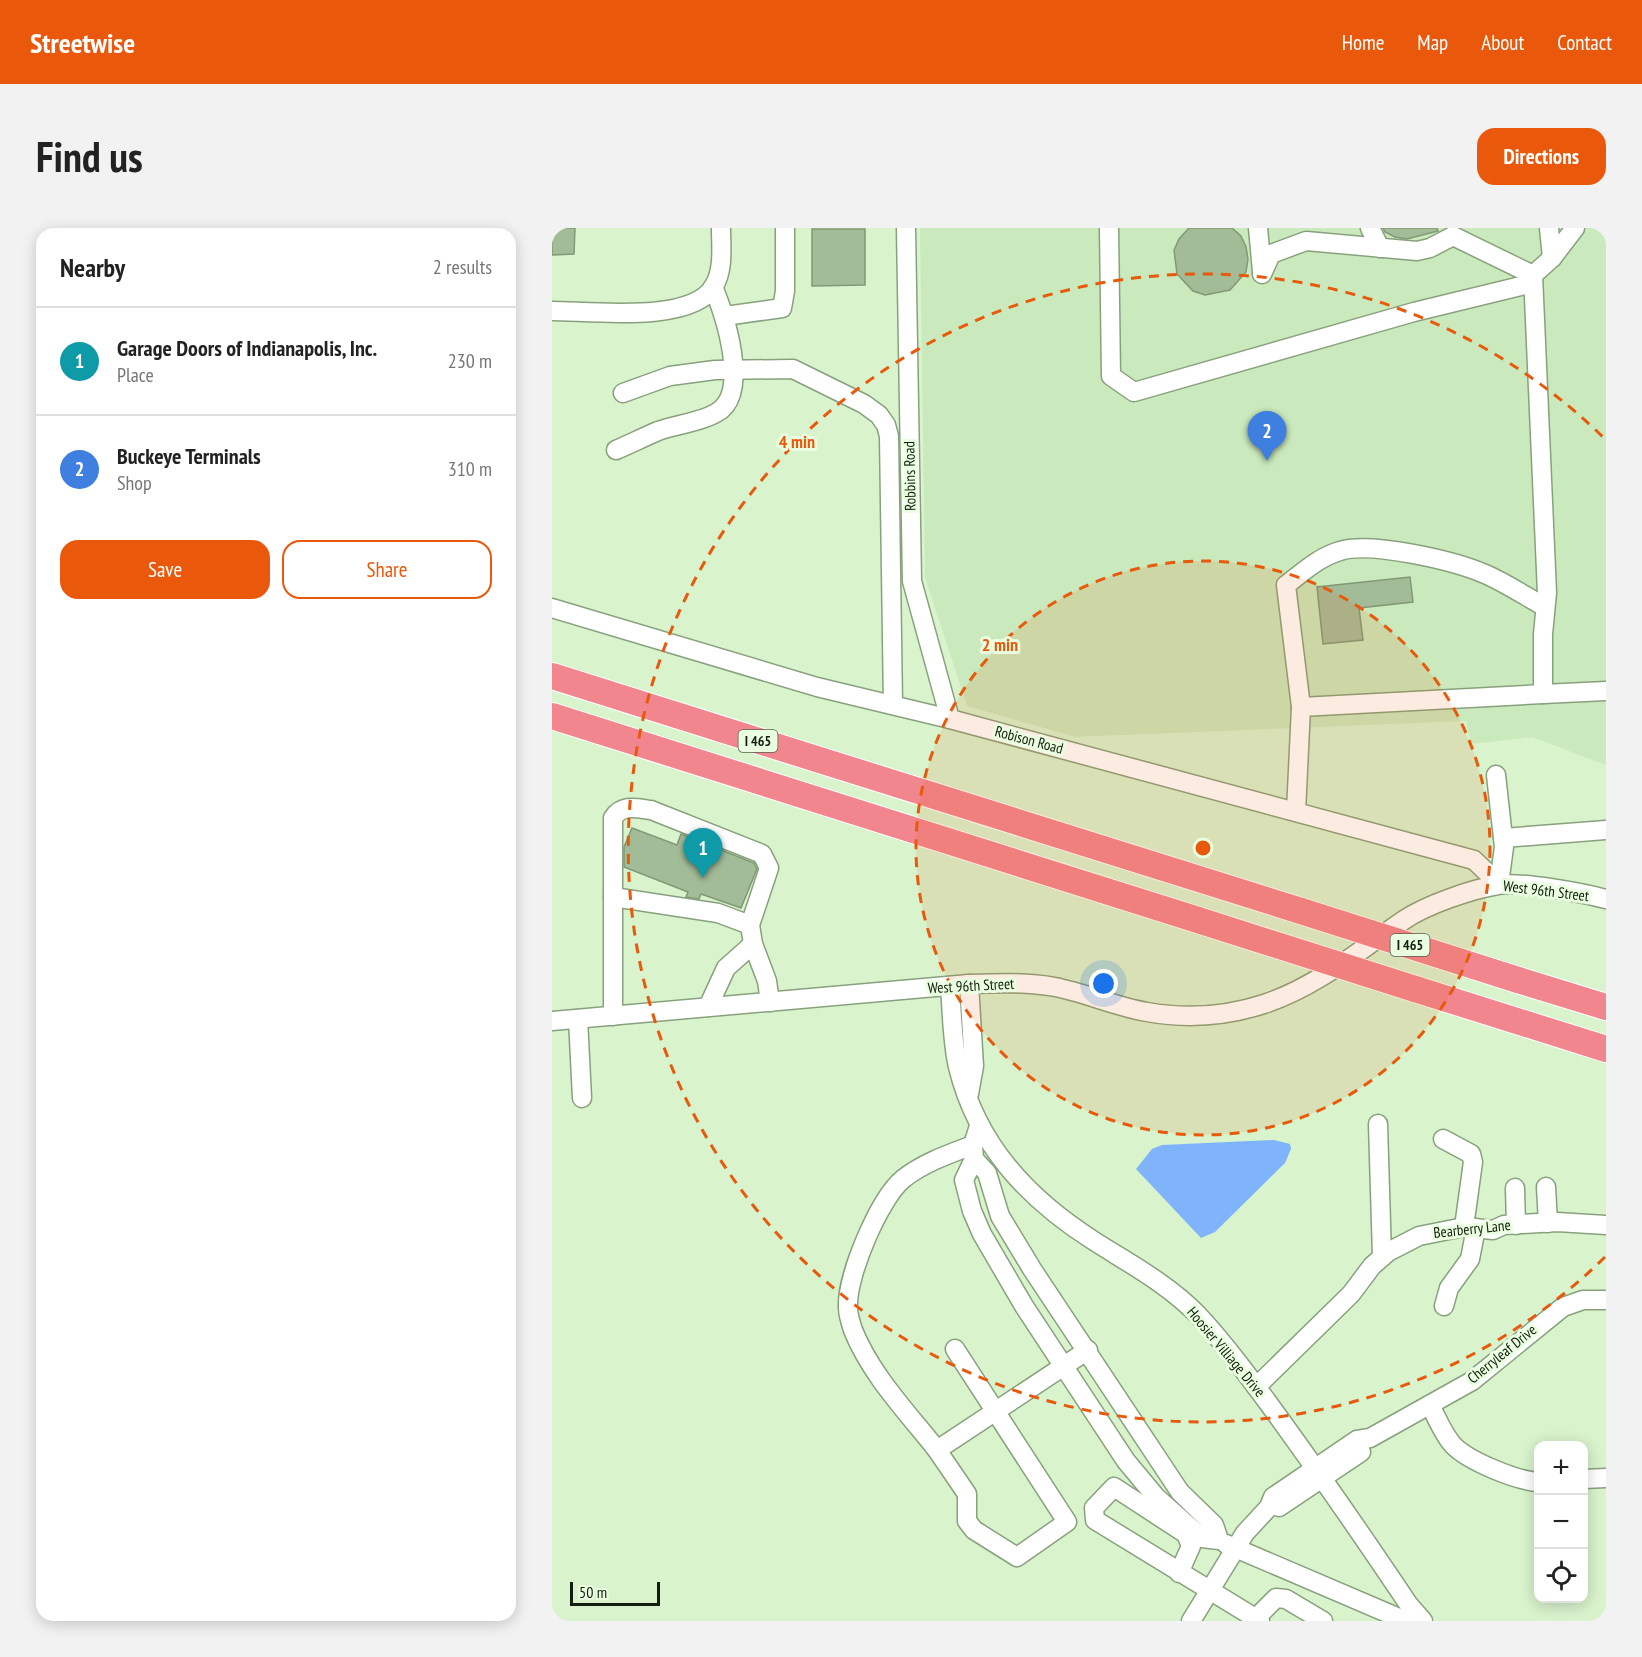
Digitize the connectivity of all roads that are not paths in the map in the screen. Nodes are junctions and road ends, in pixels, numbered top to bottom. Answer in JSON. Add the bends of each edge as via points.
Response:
{"nodes":[{"id":1,"x":721,"y":228,"type":"edge"},
{"id":2,"x":785,"y":228,"type":"edge"},
{"id":3,"x":906,"y":228,"type":"edge"},
{"id":4,"x":1109,"y":228,"type":"edge"},
{"id":5,"x":1258,"y":228,"type":"edge"},
{"id":6,"x":1370,"y":228,"type":"edge"},
{"id":7,"x":1550,"y":228,"type":"edge"},
{"id":8,"x":1575,"y":228,"type":"edge"},
{"id":9,"x":1453,"y":232,"type":"edge"},
{"id":10,"x":1380,"y":248,"type":"junction"},
{"id":11,"x":1552,"y":258,"type":"junction"},
{"id":12,"x":1533,"y":279,"type":"junction"},
{"id":13,"x":713,"y":287,"type":"junction"},
{"id":14,"x":552,"y":311,"type":"edge"},
{"id":15,"x":725,"y":316,"type":"junction"},
{"id":16,"x":733,"y":370,"type":"junction"},
{"id":17,"x":623,"y":393,"type":"dead end"},
{"id":18,"x":616,"y":450,"type":"dead end"},
{"id":19,"x":1545,"y":607,"type":"junction"},
{"id":20,"x":552,"y":608,"type":"edge"},
{"id":21,"x":552,"y":676,"type":"edge"},
{"id":22,"x":1606,"y":691,"type":"edge"},
{"id":23,"x":1543,"y":694,"type":"junction"},
{"id":24,"x":893,"y":705,"type":"junction"},
{"id":25,"x":1301,"y":707,"type":"junction"},
{"id":26,"x":552,"y":716,"type":"edge"},
{"id":27,"x":950,"y":719,"type":"junction"},
{"id":28,"x":1496,"y":775,"type":"dead end"},
{"id":29,"x":1296,"y":812,"type":"junction"},
{"id":30,"x":1606,"y":830,"type":"edge"},
{"id":31,"x":1503,"y":838,"type":"junction"},
{"id":32,"x":1499,"y":884,"type":"junction"},
{"id":33,"x":613,"y":897,"type":"junction"},
{"id":34,"x":1606,"y":899,"type":"edge"},
{"id":35,"x":750,"y":925,"type":"junction"},
{"id":36,"x":753,"y":944,"type":"junction"},
{"id":37,"x":969,"y":984,"type":"junction"},
{"id":38,"x":950,"y":986,"type":"junction"},
{"id":39,"x":770,"y":1002,"type":"junction"},
{"id":40,"x":708,"y":1007,"type":"junction"},
{"id":41,"x":1606,"y":1007,"type":"edge"},
{"id":42,"x":613,"y":1016,"type":"junction"},
{"id":43,"x":578,"y":1019,"type":"junction"},
{"id":44,"x":552,"y":1021,"type":"edge"},
{"id":45,"x":1606,"y":1049,"type":"edge"},
{"id":46,"x":968,"y":1096,"type":"junction"},
{"id":47,"x":582,"y":1098,"type":"dead end"},
{"id":48,"x":1378,"y":1124,"type":"dead end"},
{"id":49,"x":979,"y":1126,"type":"junction"},
{"id":50,"x":1443,"y":1139,"type":"dead end"},
{"id":51,"x":973,"y":1152,"type":"junction"},
{"id":52,"x":1546,"y":1187,"type":"dead end"},
{"id":53,"x":1515,"y":1188,"type":"dead end"},
{"id":54,"x":1548,"y":1223,"type":"junction"},
{"id":55,"x":1516,"y":1225,"type":"junction"},
{"id":56,"x":1606,"y":1225,"type":"edge"},
{"id":57,"x":1470,"y":1228,"type":"junction"},
{"id":58,"x":1382,"y":1257,"type":"junction"},
{"id":59,"x":1606,"y":1300,"type":"edge"},
{"id":60,"x":1444,"y":1306,"type":"dead end"},
{"id":61,"x":955,"y":1349,"type":"dead end"},
{"id":62,"x":1088,"y":1350,"type":"junction"},
{"id":63,"x":1065,"y":1366,"type":"junction"},
{"id":64,"x":1256,"y":1387,"type":"junction"},
{"id":65,"x":1430,"y":1404,"type":"junction"},
{"id":66,"x":996,"y":1411,"type":"junction"},
{"id":67,"x":937,"y":1450,"type":"junction"},
{"id":68,"x":1319,"y":1473,"type":"junction"},
{"id":69,"x":1606,"y":1478,"type":"edge"},
{"id":70,"x":1588,"y":1479,"type":"edge"},
{"id":71,"x":1534,"y":1482,"type":"edge"},
{"id":72,"x":1219,"y":1540,"type":"junction"},
{"id":73,"x":1235,"y":1549,"type":"junction"},
{"id":74,"x":1179,"y":1573,"type":"junction"},
{"id":75,"x":1210,"y":1591,"type":"junction"},
{"id":76,"x":1258,"y":1619,"type":"edge"},
{"id":77,"x":1191,"y":1621,"type":"edge"},
{"id":78,"x":1323,"y":1621,"type":"edge"},
{"id":79,"x":1406,"y":1621,"type":"edge"},
{"id":80,"x":1423,"y":1621,"type":"edge"}],
"edges":[{"from":1,"to":13,"type":"street","via":[[721,265]]},
{"from":2,"to":15,"type":"street","via":[[782,308]]},
{"from":3,"to":27,"type":"street","name":"Robbins Road","via":[[912,581]]},
{"from":4,"to":12,"type":"street","via":[[1111,376],[1134,392]]},
{"from":5,"to":10,"type":"street","via":[[1262,274],[1271,254],[1306,241]]},
{"from":6,"to":10,"type":"street"},
{"from":7,"to":11,"type":"street"},
{"from":8,"to":11,"type":"street"},
{"from":9,"to":10,"type":"street","via":[[1430,249]]},
{"from":9,"to":12,"type":"street"},
{"from":11,"to":12,"type":"street"},
{"from":12,"to":19,"type":"street"},
{"from":13,"to":14,"type":"street","via":[[694,304],[667,311]]},
{"from":13,"to":15,"type":"street"},
{"from":15,"to":16,"type":"street"},
{"from":16,"to":17,"type":"street","via":[[670,376]]},
{"from":16,"to":18,"type":"street","via":[[732,392],[717,413],[659,431]]},
{"from":16,"to":24,"type":"street","via":[[774,368],[805,372],[864,404],[886,425]]},
{"from":19,"to":23,"type":"street"},
{"from":19,"to":25,"type":"street","via":[[1482,573],[1398,551],[1341,550],[1314,562],[1286,585]]},
{"from":20,"to":24,"type":"street","name":"Robison Road"},
{"from":21,"to":41,"type":"highway","number":"I 465","bridge":true},
{"from":22,"to":23,"type":"street"},
{"from":23,"to":25,"type":"street"},
{"from":24,"to":27,"type":"street","name":"Robison Road"},
{"from":25,"to":29,"type":"street"},
{"from":26,"to":45,"type":"highway","number":"I 465","bridge":true},
{"from":27,"to":29,"type":"street","name":"Robison Road"},
{"from":28,"to":31,"type":"street"},
{"from":29,"to":32,"type":"street","name":"Robison Road","via":[[1474,860]]},
{"from":30,"to":31,"type":"street"},
{"from":31,"to":32,"type":"street"},
{"from":32,"to":34,"type":"street","name":"West 96th Street"},
{"from":32,"to":37,"type":"street","name":"West 96th Street","via":[[1406,918],[1359,953],[1302,987],[1266,1004],[1232,1012],[1188,1016],[1147,1012],[1057,988],[1017,982]]},
{"from":33,"to":35,"type":"street","via":[[718,913]]},
{"from":33,"to":35,"type":"street","via":[[613,818],[623,809],[651,810],[762,854],[769,868]]},
{"from":33,"to":42,"type":"street"},
{"from":35,"to":36,"type":"street"},
{"from":36,"to":39,"type":"street","via":[[767,981]]},
{"from":36,"to":40,"type":"street","via":[[726,968]]},
{"from":37,"to":38,"type":"street","name":"West 96th Street"},
{"from":37,"to":46,"type":"street","via":[[974,1066]]},
{"from":38,"to":39,"type":"street","name":"West 96th Street"},
{"from":38,"to":46,"type":"street","name":"Hoosier Villiage Drive","via":[[958,1066]]},
{"from":39,"to":40,"type":"street","name":"West 96th Street"},
{"from":40,"to":42,"type":"street","name":"West 96th Street"},
{"from":42,"to":43,"type":"street","name":"West 96th Street"},
{"from":43,"to":44,"type":"street","name":"West 96th Street"},
{"from":43,"to":47,"type":"street"},
{"from":46,"to":49,"type":"street","name":"Hoosier Villiage Drive"},
{"from":48,"to":58,"type":"street"},
{"from":49,"to":51,"type":"street"},
{"from":49,"to":64,"type":"street","name":"Hoosier Villiage Drive","via":[[1031,1194],[1056,1216],[1176,1294]]},
{"from":50,"to":57,"type":"street","via":[[1471,1154]]},
{"from":51,"to":62,"type":"street","via":[[987,1173],[1000,1216]]},
{"from":51,"to":63,"type":"street","via":[[964,1180],[982,1234]]},
{"from":51,"to":67,"type":"street","via":[[934,1160],[902,1180],[876,1212],[853,1277],[848,1307],[853,1330],[877,1375]]},
{"from":52,"to":54,"type":"street"},
{"from":53,"to":55,"type":"street"},
{"from":54,"to":55,"type":"street","name":"Bearberry Lane"},
{"from":54,"to":56,"type":"street","name":"Bearberry Lane"},
{"from":55,"to":57,"type":"street","name":"Bearberry Lane","via":[[1493,1230]]},
{"from":57,"to":58,"type":"street","name":"Bearberry Lane","via":[[1419,1236]]},
{"from":57,"to":60,"type":"street","via":[[1470,1259],[1449,1288]]},
{"from":58,"to":64,"type":"street","name":"Bearberry Lane","via":[[1351,1294]]},
{"from":59,"to":65,"type":"street","name":"Cherryleaf Drive","via":[[1583,1300],[1563,1307],[1482,1374]]},
{"from":61,"to":66,"type":"street"},
{"from":62,"to":63,"type":"street"},
{"from":62,"to":72,"type":"street","via":[[1180,1492],[1214,1525]]},
{"from":63,"to":66,"type":"street"},
{"from":63,"to":72,"type":"street","via":[[1126,1461],[1156,1497],[1202,1538]]},
{"from":64,"to":68,"type":"street","name":"Hoosier Villiage Drive"},
{"from":65,"to":68,"type":"street","name":"Cherryleaf Drive","via":[[1370,1438],[1358,1440]]},
{"from":65,"to":71,"type":"street","via":[[1460,1452],[1519,1480]]},
{"from":66,"to":67,"type":"street"},
{"from":66,"to":67,"type":"street","via":[[1067,1522],[1017,1557],[974,1530],[967,1521],[967,1494]]},
{"from":68,"to":73,"type":"street","name":"Cherryleaf Drive","via":[[1273,1497]]},
{"from":68,"to":80,"type":"street","name":"Hoosier Villiage Drive"},
{"from":69,"to":70,"type":"street"},
{"from":72,"to":73,"type":"street"},
{"from":73,"to":75,"type":"street","name":"Cherryleaf Drive"},
{"from":73,"to":79,"type":"street"},
{"from":74,"to":74,"type":"street","via":[[1191,1545],[1186,1534],[1114,1487],[1094,1508],[1095,1520]]},
{"from":74,"to":75,"type":"street"},
{"from":75,"to":76,"type":"street"},
{"from":75,"to":77,"type":"street","name":"Cherryleaf Drive"},
{"from":76,"to":78,"type":"street","via":[[1276,1598],[1286,1599]]}]}
